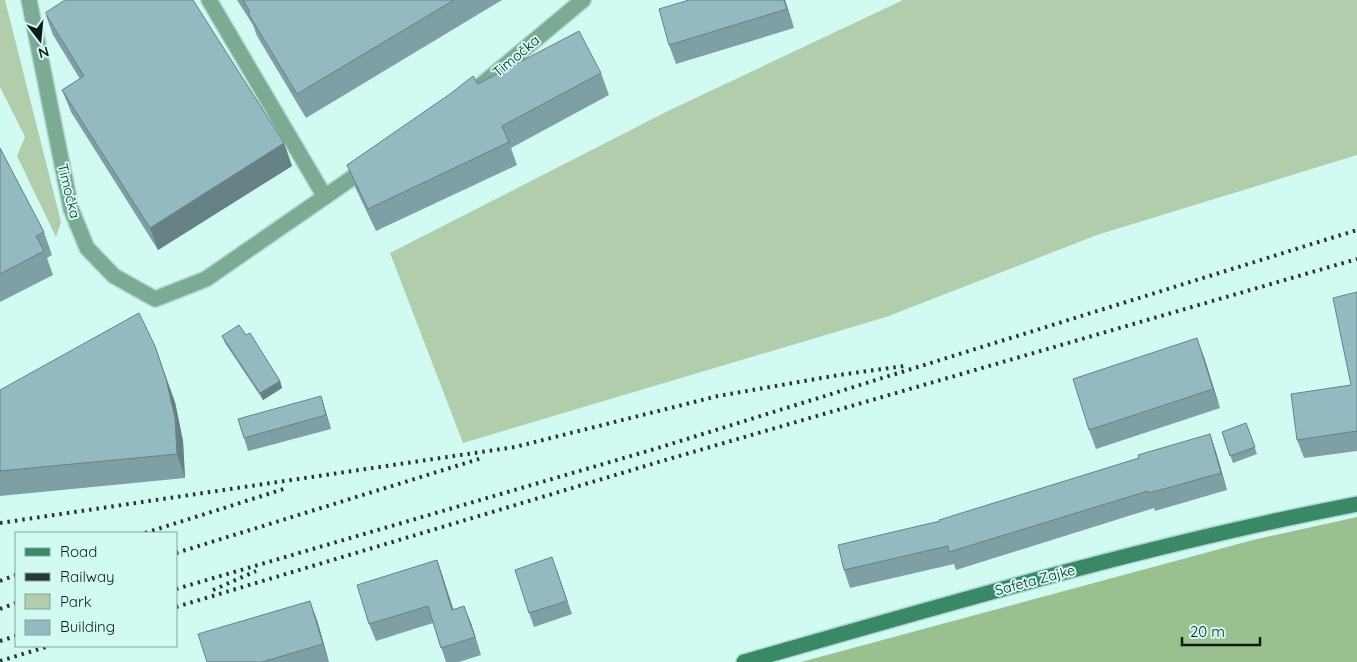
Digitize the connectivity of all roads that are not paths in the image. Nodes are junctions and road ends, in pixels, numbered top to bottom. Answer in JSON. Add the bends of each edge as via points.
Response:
{"nodes":[{"id":1,"x":29,"y":0,"type":"edge"},
{"id":2,"x":209,"y":0,"type":"edge"},
{"id":3,"x":583,"y":0,"type":"edge"},
{"id":4,"x":461,"y":102,"type":"edge"},
{"id":5,"x":381,"y":158,"type":"edge"},
{"id":6,"x":325,"y":196,"type":"junction"},
{"id":7,"x":1357,"y":503,"type":"edge"},
{"id":8,"x":744,"y":662,"type":"edge"}],
"edges":[{"from":1,"to":6,"type":"street","name":"Timočka","via":[[71,209],[87,248],[114,276],[155,299],[206,279]]},
{"from":2,"to":6,"type":"street"},
{"from":3,"to":4,"type":"street","name":"Timočka"},
{"from":5,"to":6,"type":"street","name":"Timočka"},
{"from":7,"to":8,"type":"main road","name":"Safeta Zajke","via":[[1032,580]]}]}
